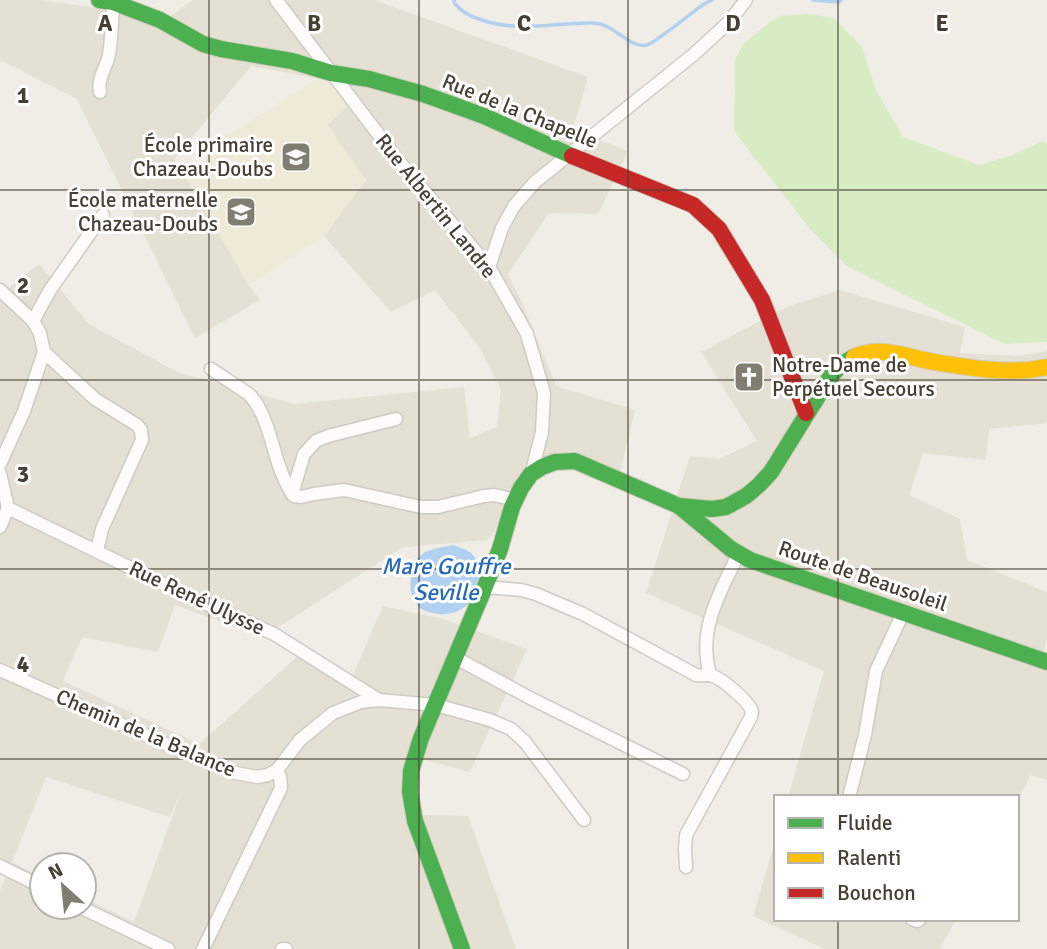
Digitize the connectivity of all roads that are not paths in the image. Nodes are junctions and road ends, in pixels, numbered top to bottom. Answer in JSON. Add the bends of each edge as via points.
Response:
{"nodes":[{"id":1,"x":276,"y":0,"type":"edge"},
{"id":2,"x":746,"y":0,"type":"edge"},
{"id":3,"x":106,"y":1,"type":"edge"},
{"id":4,"x":331,"y":73,"type":"junction"},
{"id":5,"x":100,"y":92,"type":"dead end"},
{"id":6,"x":569,"y":155,"type":"junction"},
{"id":7,"x":103,"y":215,"type":"dead end"},
{"id":8,"x":489,"y":267,"type":"junction"},
{"id":9,"x":0,"y":290,"type":"edge"},
{"id":10,"x":33,"y":321,"type":"junction"},
{"id":11,"x":44,"y":352,"type":"junction"},
{"id":12,"x":1047,"y":367,"type":"edge"},
{"id":13,"x":211,"y":369,"type":"dead end"},
{"id":14,"x":806,"y":413,"type":"junction"},
{"id":15,"x":396,"y":419,"type":"dead end"},
{"id":16,"x":0,"y":464,"type":"edge"},
{"id":17,"x":0,"y":473,"type":"edge"},
{"id":18,"x":531,"y":475,"type":"junction"},
{"id":19,"x":292,"y":494,"type":"junction"},
{"id":20,"x":516,"y":500,"type":"junction"},
{"id":21,"x":679,"y":506,"type":"junction"},
{"id":22,"x":8,"y":508,"type":"junction"},
{"id":23,"x":0,"y":527,"type":"edge"},
{"id":24,"x":97,"y":551,"type":"junction"},
{"id":25,"x":739,"y":554,"type":"junction"},
{"id":26,"x":485,"y":587,"type":"junction"},
{"id":27,"x":903,"y":613,"type":"junction"},
{"id":28,"x":456,"y":658,"type":"junction"},
{"id":29,"x":1047,"y":662,"type":"edge"},
{"id":30,"x":0,"y":670,"type":"edge"},
{"id":31,"x":710,"y":674,"type":"junction"},
{"id":32,"x":379,"y":700,"type":"junction"},
{"id":33,"x":436,"y":705,"type":"junction"},
{"id":34,"x":277,"y":770,"type":"junction"},
{"id":35,"x":683,"y":774,"type":"dead end"},
{"id":36,"x":850,"y":795,"type":"edge"},
{"id":37,"x":584,"y":820,"type":"dead end"},
{"id":38,"x":0,"y":866,"type":"edge"},
{"id":39,"x":686,"y":867,"type":"dead end"},
{"id":40,"x":28,"y":880,"type":"edge"},
{"id":41,"x":98,"y":916,"type":"edge"},
{"id":42,"x":205,"y":948,"type":"edge"},
{"id":43,"x":168,"y":949,"type":"edge"},
{"id":44,"x":462,"y":949,"type":"edge"}],
"edges":[{"from":1,"to":4,"type":"street","name":"Rue Albertin Landre"},
{"from":2,"to":6,"type":"street","via":[[693,55]]},
{"from":3,"to":4,"type":"street","name":"Rue de la Chapelle","via":[[160,20],[203,44]]},
{"from":3,"to":5,"type":"street","via":[[110,50],[100,76]]},
{"from":4,"to":6,"type":"street","name":"Rue de la Chapelle","via":[[435,98]]},
{"from":4,"to":8,"type":"street","name":"Rue Albertin Landre"},
{"from":6,"to":8,"type":"street","via":[[514,206]]},
{"from":6,"to":14,"type":"street","name":"Rue de la Chapelle","via":[[693,205],[719,229],[762,300]]},
{"from":7,"to":10,"type":"street"},
{"from":8,"to":18,"type":"street","name":"Rue Albertin Landre","via":[[527,334],[544,393],[542,432]]},
{"from":9,"to":10,"type":"street"},
{"from":10,"to":11,"type":"street"},
{"from":11,"to":16,"type":"street"},
{"from":11,"to":24,"type":"street","via":[[95,399],[137,425],[142,435]]},
{"from":12,"to":14,"type":"street","via":[[1018,371],[971,368],[869,351],[832,373]]},
{"from":13,"to":19,"type":"street","via":[[254,400]]},
{"from":14,"to":21,"type":"street","via":[[766,477],[749,493],[720,508]]},
{"from":15,"to":19,"type":"street","via":[[316,441],[304,454]]},
{"from":17,"to":22,"type":"street"},
{"from":18,"to":20,"type":"street"},
{"from":18,"to":21,"type":"street","via":[[552,463],[575,461]]},
{"from":19,"to":20,"type":"street","via":[[301,497],[344,490],[421,507],[494,495]]},
{"from":20,"to":26,"type":"street"},
{"from":21,"to":25,"type":"street","name":"Route de Beausoleil"},
{"from":22,"to":23,"type":"street"},
{"from":22,"to":24,"type":"street","name":"Rue René Ulysse"},
{"from":24,"to":32,"type":"street","name":"Rue René Ulysse","via":[[274,634]]},
{"from":25,"to":27,"type":"street","name":"Route de Beausoleil"},
{"from":25,"to":31,"type":"street","via":[[708,625]]},
{"from":26,"to":28,"type":"street"},
{"from":26,"to":31,"type":"street","via":[[536,594],[696,675]]},
{"from":27,"to":29,"type":"street","name":"Route de Beausoleil"},
{"from":27,"to":36,"type":"street","via":[[876,671]]},
{"from":28,"to":33,"type":"street"},
{"from":28,"to":35,"type":"street"},
{"from":30,"to":34,"type":"street","name":"Chemin de la Balance","via":[[236,773],[257,777]]},
{"from":31,"to":39,"type":"street","via":[[728,685],[752,712],[690,825]]},
{"from":32,"to":33,"type":"street"},
{"from":32,"to":34,"type":"street","via":[[333,713],[300,740]]},
{"from":33,"to":37,"type":"street","via":[[511,729]]},
{"from":33,"to":44,"type":"street","via":[[411,771],[410,794],[418,830]]},
{"from":34,"to":42,"type":"street","via":[[281,788]]},
{"from":38,"to":40,"type":"street"},
{"from":41,"to":43,"type":"street"}]}
